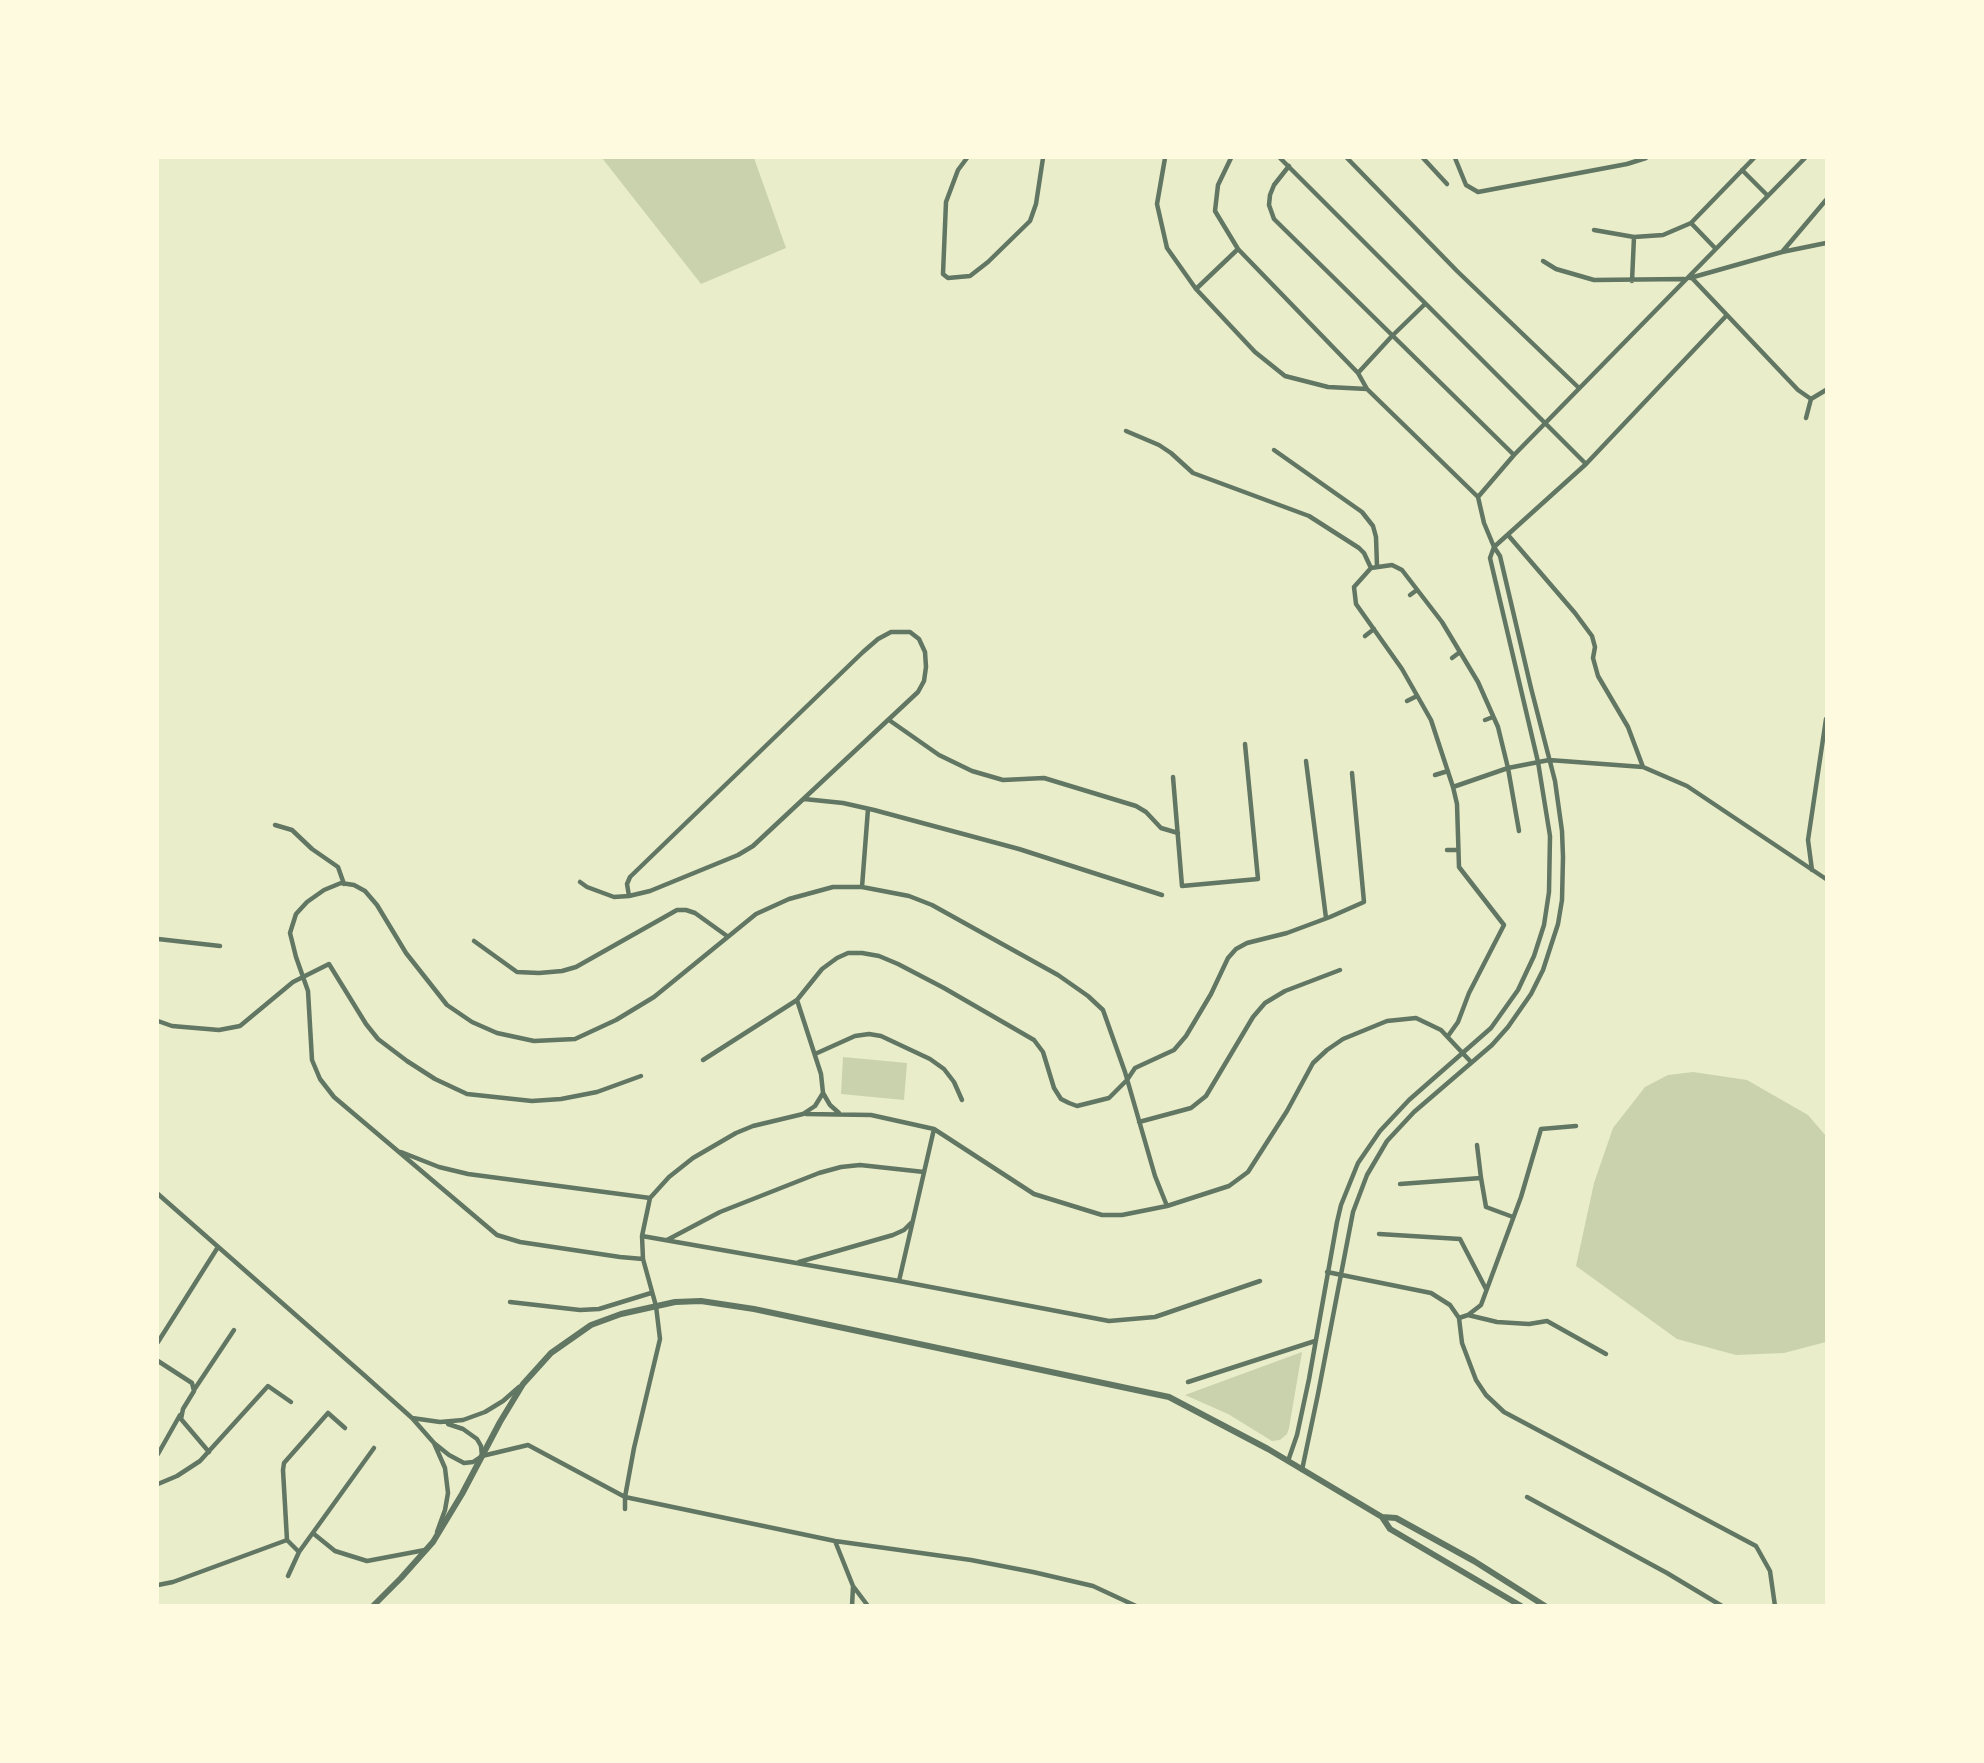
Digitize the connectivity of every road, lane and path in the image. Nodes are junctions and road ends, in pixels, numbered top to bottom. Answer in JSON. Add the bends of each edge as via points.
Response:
{"nodes":[{"id":1,"x":967,"y":158,"type":"edge"},
{"id":2,"x":1043,"y":158,"type":"edge"},
{"id":3,"x":1164,"y":158,"type":"edge"},
{"id":4,"x":1231,"y":158,"type":"edge"},
{"id":5,"x":1280,"y":158,"type":"edge"},
{"id":6,"x":1347,"y":158,"type":"edge"},
{"id":7,"x":1423,"y":158,"type":"edge"},
{"id":8,"x":1455,"y":158,"type":"edge"},
{"id":9,"x":1646,"y":158,"type":"edge"},
{"id":10,"x":1754,"y":158,"type":"edge"},
{"id":11,"x":1805,"y":158,"type":"edge"},
{"id":12,"x":1289,"y":166,"type":"junction"},
{"id":13,"x":1742,"y":170,"type":"junction"},
{"id":14,"x":1447,"y":184,"type":"dead end"},
{"id":15,"x":1767,"y":195,"type":"junction"},
{"id":16,"x":1827,"y":200,"type":"edge"},
{"id":17,"x":1691,"y":223,"type":"junction"},
{"id":18,"x":1593,"y":230,"type":"dead end"},
{"id":19,"x":1634,"y":237,"type":"junction"},
{"id":20,"x":1827,"y":243,"type":"edge"},
{"id":21,"x":1715,"y":248,"type":"junction"},
{"id":22,"x":1238,"y":249,"type":"junction"},
{"id":23,"x":1782,"y":252,"type":"junction"},
{"id":24,"x":1543,"y":261,"type":"dead end"},
{"id":25,"x":1691,"y":277,"type":"junction"},
{"id":26,"x":1683,"y":280,"type":"junction"},
{"id":27,"x":1632,"y":281,"type":"junction"},
{"id":28,"x":1196,"y":289,"type":"junction"},
{"id":29,"x":1425,"y":304,"type":"junction"},
{"id":30,"x":1727,"y":315,"type":"junction"},
{"id":31,"x":1392,"y":336,"type":"junction"},
{"id":32,"x":1358,"y":373,"type":"junction"},
{"id":33,"x":1579,"y":388,"type":"junction"},
{"id":34,"x":1367,"y":389,"type":"junction"},
{"id":35,"x":1827,"y":390,"type":"edge"},
{"id":36,"x":1811,"y":399,"type":"junction"},
{"id":37,"x":1806,"y":418,"type":"dead end"},
{"id":38,"x":1546,"y":422,"type":"junction"},
{"id":39,"x":1126,"y":430,"type":"dead end"},
{"id":40,"x":1274,"y":450,"type":"dead end"},
{"id":41,"x":1514,"y":455,"type":"junction"},
{"id":42,"x":1586,"y":464,"type":"junction"},
{"id":43,"x":1478,"y":496,"type":"junction"},
{"id":44,"x":1508,"y":535,"type":"junction"},
{"id":45,"x":1494,"y":547,"type":"junction"},
{"id":46,"x":1374,"y":567,"type":"junction"},
{"id":47,"x":1417,"y":590,"type":"junction"},
{"id":48,"x":1410,"y":596,"type":"dead end"},
{"id":49,"x":1374,"y":629,"type":"junction"},
{"id":50,"x":1365,"y":636,"type":"dead end"},
{"id":51,"x":1460,"y":652,"type":"junction"},
{"id":52,"x":1452,"y":658,"type":"dead end"},
{"id":53,"x":1417,"y":696,"type":"junction"},
{"id":54,"x":1407,"y":701,"type":"dead end"},
{"id":55,"x":1493,"y":717,"type":"junction"},
{"id":56,"x":889,"y":720,"type":"junction"},
{"id":57,"x":1485,"y":720,"type":"dead end"},
{"id":58,"x":1827,"y":720,"type":"edge"},
{"id":59,"x":1245,"y":744,"type":"dead end"},
{"id":60,"x":1306,"y":760,"type":"dead end"},
{"id":61,"x":1549,"y":760,"type":"junction"},
{"id":62,"x":1538,"y":762,"type":"junction"},
{"id":63,"x":1643,"y":767,"type":"junction"},
{"id":64,"x":1508,"y":768,"type":"junction"},
{"id":65,"x":1448,"y":771,"type":"junction"},
{"id":66,"x":1352,"y":773,"type":"dead end"},
{"id":67,"x":1435,"y":775,"type":"dead end"},
{"id":68,"x":1173,"y":777,"type":"dead end"},
{"id":69,"x":1453,"y":787,"type":"junction"},
{"id":70,"x":804,"y":799,"type":"junction"},
{"id":71,"x":868,"y":809,"type":"junction"},
{"id":72,"x":1517,"y":812,"type":"junction"},
{"id":73,"x":1509,"y":813,"type":"dead end"},
{"id":74,"x":275,"y":825,"type":"dead end"},
{"id":75,"x":1519,"y":831,"type":"dead end"},
{"id":76,"x":1178,"y":833,"type":"junction"},
{"id":77,"x":1448,"y":850,"type":"dead end"},
{"id":78,"x":1458,"y":850,"type":"junction"},
{"id":79,"x":1812,"y":870,"type":"junction"},
{"id":80,"x":1827,"y":879,"type":"edge"},
{"id":81,"x":580,"y":882,"type":"dead end"},
{"id":82,"x":344,"y":884,"type":"junction"},
{"id":83,"x":862,"y":887,"type":"junction"},
{"id":84,"x":629,"y":896,"type":"junction"},
{"id":85,"x":1162,"y":896,"type":"dead end"},
{"id":86,"x":1326,"y":918,"type":"junction"},
{"id":87,"x":727,"y":936,"type":"junction"},
{"id":88,"x":158,"y":939,"type":"edge"},
{"id":89,"x":474,"y":941,"type":"dead end"},
{"id":90,"x":220,"y":946,"type":"dead end"},
{"id":91,"x":1340,"y":970,"type":"dead end"},
{"id":92,"x":303,"y":975,"type":"junction"},
{"id":93,"x":797,"y":1000,"type":"junction"},
{"id":94,"x":158,"y":1021,"type":"edge"},
{"id":95,"x":1448,"y":1036,"type":"junction"},
{"id":96,"x":1463,"y":1053,"type":"junction"},
{"id":97,"x":815,"y":1054,"type":"junction"},
{"id":98,"x":703,"y":1060,"type":"dead end"},
{"id":99,"x":1471,"y":1062,"type":"junction"},
{"id":100,"x":641,"y":1076,"type":"dead end"},
{"id":101,"x":1127,"y":1080,"type":"junction"},
{"id":102,"x":823,"y":1093,"type":"junction"},
{"id":103,"x":962,"y":1100,"type":"dead end"},
{"id":104,"x":839,"y":1113,"type":"junction"},
{"id":105,"x":803,"y":1114,"type":"junction"},
{"id":106,"x":1139,"y":1122,"type":"junction"},
{"id":107,"x":1576,"y":1126,"type":"dead end"},
{"id":108,"x":934,"y":1129,"type":"junction"},
{"id":109,"x":1477,"y":1145,"type":"dead end"},
{"id":110,"x":396,"y":1150,"type":"junction"},
{"id":111,"x":924,"y":1172,"type":"junction"},
{"id":112,"x":1481,"y":1178,"type":"junction"},
{"id":113,"x":1400,"y":1184,"type":"dead end"},
{"id":114,"x":158,"y":1194,"type":"edge"},
{"id":115,"x":650,"y":1198,"type":"junction"},
{"id":116,"x":1167,"y":1206,"type":"junction"},
{"id":117,"x":1513,"y":1217,"type":"junction"},
{"id":118,"x":913,"y":1221,"type":"junction"},
{"id":119,"x":1379,"y":1234,"type":"dead end"},
{"id":120,"x":642,"y":1236,"type":"junction"},
{"id":121,"x":668,"y":1240,"type":"junction"},
{"id":122,"x":218,"y":1247,"type":"junction"},
{"id":123,"x":643,"y":1259,"type":"junction"},
{"id":124,"x":796,"y":1263,"type":"junction"},
{"id":125,"x":1327,"y":1272,"type":"junction"},
{"id":126,"x":1342,"y":1276,"type":"junction"},
{"id":127,"x":899,"y":1281,"type":"junction"},
{"id":128,"x":1260,"y":1281,"type":"dead end"},
{"id":129,"x":1486,"y":1289,"type":"junction"},
{"id":130,"x":651,"y":1293,"type":"junction"},
{"id":131,"x":510,"y":1302,"type":"dead end"},
{"id":132,"x":656,"y":1306,"type":"junction"},
{"id":133,"x":1468,"y":1315,"type":"junction"},
{"id":134,"x":1459,"y":1318,"type":"junction"},
{"id":135,"x":234,"y":1330,"type":"dead end"},
{"id":136,"x":1315,"y":1341,"type":"junction"},
{"id":137,"x":158,"y":1342,"type":"edge"},
{"id":138,"x":1606,"y":1354,"type":"dead end"},
{"id":139,"x":158,"y":1361,"type":"edge"},
{"id":140,"x":1188,"y":1382,"type":"dead end"},
{"id":141,"x":523,"y":1384,"type":"junction"},
{"id":142,"x":194,"y":1391,"type":"junction"},
{"id":143,"x":291,"y":1402,"type":"dead end"},
{"id":144,"x":181,"y":1415,"type":"junction"},
{"id":145,"x":412,"y":1418,"type":"junction"},
{"id":146,"x":440,"y":1422,"type":"junction"},
{"id":147,"x":345,"y":1428,"type":"dead end"},
{"id":148,"x":434,"y":1443,"type":"junction"},
{"id":149,"x":374,"y":1448,"type":"dead end"},
{"id":150,"x":209,"y":1452,"type":"junction"},
{"id":151,"x":158,"y":1454,"type":"edge"},
{"id":152,"x":482,"y":1456,"type":"junction"},
{"id":153,"x":1288,"y":1461,"type":"junction"},
{"id":154,"x":1302,"y":1470,"type":"junction"},
{"id":155,"x":158,"y":1484,"type":"edge"},
{"id":156,"x":625,"y":1497,"type":"junction"},
{"id":157,"x":1527,"y":1497,"type":"dead end"},
{"id":158,"x":625,"y":1509,"type":"dead end"},
{"id":159,"x":1383,"y":1517,"type":"junction"},
{"id":160,"x":314,"y":1533,"type":"junction"},
{"id":161,"x":287,"y":1540,"type":"junction"},
{"id":162,"x":835,"y":1541,"type":"junction"},
{"id":163,"x":433,"y":1542,"type":"junction"},
{"id":164,"x":427,"y":1550,"type":"junction"},
{"id":165,"x":299,"y":1552,"type":"junction"},
{"id":166,"x":288,"y":1576,"type":"dead end"},
{"id":167,"x":158,"y":1585,"type":"edge"},
{"id":168,"x":853,"y":1586,"type":"junction"},
{"id":169,"x":373,"y":1605,"type":"edge"},
{"id":170,"x":852,"y":1605,"type":"edge"},
{"id":171,"x":868,"y":1605,"type":"edge"},
{"id":172,"x":1136,"y":1605,"type":"edge"},
{"id":173,"x":1521,"y":1605,"type":"edge"},
{"id":174,"x":1545,"y":1605,"type":"edge"},
{"id":175,"x":1722,"y":1605,"type":"edge"},
{"id":176,"x":1775,"y":1605,"type":"edge"}],
"edges":[{"from":1,"to":2,"type":"street","via":[[947,195],[943,274],[948,278],[970,276],[1030,221]]},
{"from":3,"to":28,"type":"street","via":[[1157,204],[1167,248]]},
{"from":4,"to":22,"type":"street","via":[[1218,185],[1215,211]]},
{"from":5,"to":12,"type":"street"},
{"from":6,"to":33,"type":"street"},
{"from":7,"to":14,"type":"street"},
{"from":8,"to":9,"type":"street","via":[[1466,185],[1478,192]]},
{"from":10,"to":13,"type":"street"},
{"from":11,"to":15,"type":"street"},
{"from":12,"to":29,"type":"street"},
{"from":12,"to":31,"type":"street","via":[[1269,195],[1274,219]]},
{"from":13,"to":15,"type":"street"},
{"from":13,"to":17,"type":"street"},
{"from":15,"to":21,"type":"street"},
{"from":16,"to":23,"type":"street"},
{"from":17,"to":19,"type":"street","via":[[1663,235]]},
{"from":17,"to":21,"type":"street"},
{"from":18,"to":19,"type":"street"},
{"from":19,"to":27,"type":"street"},
{"from":20,"to":23,"type":"street"},
{"from":21,"to":26,"type":"street"},
{"from":22,"to":28,"type":"street"},
{"from":22,"to":32,"type":"street"},
{"from":23,"to":25,"type":"street"},
{"from":24,"to":27,"type":"street","via":[[1594,280]]},
{"from":25,"to":26,"type":"street"},
{"from":25,"to":30,"type":"street"},
{"from":26,"to":27,"type":"street"},
{"from":26,"to":33,"type":"street"},
{"from":28,"to":34,"type":"street","via":[[1255,352],[1285,376],[1328,387]]},
{"from":29,"to":31,"type":"street"},
{"from":29,"to":38,"type":"street"},
{"from":30,"to":36,"type":"street"},
{"from":30,"to":42,"type":"street"},
{"from":31,"to":32,"type":"street"},
{"from":31,"to":41,"type":"street"},
{"from":32,"to":34,"type":"street"},
{"from":33,"to":38,"type":"street"},
{"from":34,"to":43,"type":"street"},
{"from":35,"to":36,"type":"street"},
{"from":36,"to":37,"type":"street"},
{"from":38,"to":41,"type":"street"},
{"from":38,"to":42,"type":"street"},
{"from":39,"to":46,"type":"street","via":[[1159,445],[1193,473],[1309,516],[1359,548]]},
{"from":40,"to":46,"type":"street","via":[[1362,512],[1376,537]]},
{"from":41,"to":43,"type":"street"},
{"from":42,"to":44,"type":"street"},
{"from":43,"to":45,"type":"street"},
{"from":44,"to":45,"type":"street"},
{"from":44,"to":63,"type":"street","via":[[1592,636],[1598,676],[1628,727]]},
{"from":45,"to":61,"type":"street","via":[[1500,556]]},
{"from":45,"to":62,"type":"street","via":[[1490,558]]},
{"from":46,"to":47,"type":"street","via":[[1392,565],[1402,570]]},
{"from":46,"to":49,"type":"street","via":[[1354,586],[1356,604]]},
{"from":47,"to":48,"type":"street"},
{"from":47,"to":51,"type":"street"},
{"from":49,"to":50,"type":"street"},
{"from":49,"to":53,"type":"street"},
{"from":51,"to":52,"type":"street"},
{"from":51,"to":55,"type":"street"},
{"from":53,"to":54,"type":"street"},
{"from":53,"to":65,"type":"street","via":[[1431,720]]},
{"from":55,"to":57,"type":"street"},
{"from":55,"to":64,"type":"street"},
{"from":56,"to":70,"type":"street"},
{"from":56,"to":76,"type":"street","via":[[939,755],[972,771],[1003,780],[1044,778],[1136,806],[1161,828]]},
{"from":56,"to":84,"type":"street","via":[[924,681],[925,652],[910,632],[891,632],[862,652],[630,877]]},
{"from":58,"to":79,"type":"street","via":[[1808,840]]},
{"from":59,"to":76,"type":"street","via":[[1258,879],[1182,886]]},
{"from":60,"to":86,"type":"street"},
{"from":61,"to":62,"type":"street"},
{"from":61,"to":63,"type":"street"},
{"from":61,"to":99,"type":"street","via":[[1562,831],[1558,924],[1531,994],[1508,1027]]},
{"from":62,"to":64,"type":"street"},
{"from":62,"to":96,"type":"street","via":[[1550,836],[1550,882],[1544,925],[1518,990],[1491,1028]]},
{"from":63,"to":79,"type":"street","via":[[1687,786]]},
{"from":64,"to":69,"type":"street"},
{"from":64,"to":72,"type":"street"},
{"from":65,"to":67,"type":"street"},
{"from":65,"to":69,"type":"street"},
{"from":66,"to":86,"type":"street","via":[[1364,902]]},
{"from":68,"to":76,"type":"street"},
{"from":69,"to":78,"type":"street"},
{"from":70,"to":71,"type":"street"},
{"from":70,"to":84,"type":"street","via":[[738,855]]},
{"from":71,"to":83,"type":"street"},
{"from":71,"to":85,"type":"street","via":[[1019,849]]},
{"from":72,"to":73,"type":"street"},
{"from":72,"to":75,"type":"street"},
{"from":74,"to":82,"type":"street","via":[[292,830],[338,867]]},
{"from":77,"to":78,"type":"street"},
{"from":78,"to":95,"type":"street","via":[[1459,867],[1504,925]]},
{"from":79,"to":80,"type":"street"},
{"from":81,"to":84,"type":"street","via":[[614,897]]},
{"from":82,"to":87,"type":"street","via":[[364,891],[377,905],[406,953],[447,1005],[497,1033],[534,1041],[575,1039],[616,1020],[654,997]]},
{"from":82,"to":92,"type":"street","via":[[324,890],[306,902],[296,915],[290,933]]},
{"from":83,"to":87,"type":"street","via":[[833,887],[789,899],[756,914]]},
{"from":83,"to":101,"type":"street","via":[[932,905],[1058,975],[1088,996],[1103,1011]]},
{"from":86,"to":101,"type":"street","via":[[1236,949],[1186,1036],[1174,1050],[1135,1068]]},
{"from":87,"to":89,"type":"street","via":[[695,913],[677,910],[576,967],[539,973],[517,972]]},
{"from":88,"to":90,"type":"street"},
{"from":91,"to":106,"type":"street","via":[[1265,1003],[1206,1096],[1191,1108]]},
{"from":92,"to":94,"type":"street","via":[[250,1019],[231,1029],[172,1026]]},
{"from":92,"to":100,"type":"street","via":[[329,964],[378,1039],[435,1079],[467,1094],[532,1101],[561,1099],[597,1092]]},
{"from":92,"to":110,"type":"street","via":[[308,991],[312,1060],[320,1079],[334,1097]]},
{"from":93,"to":97,"type":"street"},
{"from":93,"to":98,"type":"street"},
{"from":93,"to":101,"type":"street","via":[[822,969],[837,958],[848,953],[879,956],[1034,1040],[1043,1052],[1054,1088],[1069,1104],[1077,1106],[1109,1098]]},
{"from":95,"to":96,"type":"street"},
{"from":95,"to":116,"type":"street","via":[[1416,1018],[1387,1021],[1343,1039],[1313,1063],[1248,1172],[1229,1186]]},
{"from":96,"to":99,"type":"street"},
{"from":96,"to":125,"type":"street","via":[[1409,1100],[1365,1150],[1341,1205]]},
{"from":97,"to":102,"type":"street"},
{"from":97,"to":103,"type":"street","via":[[855,1036],[881,1036],[944,1069]]},
{"from":99,"to":126,"type":"street","via":[[1414,1112],[1377,1157],[1353,1212]]},
{"from":101,"to":106,"type":"street"},
{"from":102,"to":104,"type":"street"},
{"from":102,"to":105,"type":"street","via":[[815,1106]]},
{"from":104,"to":105,"type":"street"},
{"from":104,"to":108,"type":"street","via":[[871,1115]]},
{"from":105,"to":115,"type":"street","via":[[753,1126],[729,1137],[693,1158]]},
{"from":106,"to":116,"type":"street"},
{"from":107,"to":117,"type":"street","via":[[1540,1129]]},
{"from":108,"to":111,"type":"street"},
{"from":108,"to":116,"type":"street","via":[[1034,1194],[1071,1207],[1102,1215],[1122,1215]]},
{"from":109,"to":112,"type":"street"},
{"from":110,"to":115,"type":"street","via":[[468,1174]]},
{"from":110,"to":123,"type":"street","via":[[497,1235],[520,1242]]},
{"from":111,"to":118,"type":"street"},
{"from":111,"to":121,"type":"street","via":[[860,1165],[841,1167],[720,1212]]},
{"from":112,"to":113,"type":"street"},
{"from":112,"to":117,"type":"street","via":[[1486,1207]]},
{"from":114,"to":122,"type":"street"},
{"from":115,"to":120,"type":"street"},
{"from":117,"to":129,"type":"street"},
{"from":118,"to":124,"type":"street","via":[[893,1235]]},
{"from":118,"to":127,"type":"street"},
{"from":119,"to":129,"type":"street","via":[[1460,1239]]},
{"from":120,"to":121,"type":"street"},
{"from":120,"to":123,"type":"street"},
{"from":121,"to":124,"type":"street"},
{"from":122,"to":137,"type":"street"},
{"from":122,"to":145,"type":"street"},
{"from":123,"to":130,"type":"street"},
{"from":124,"to":127,"type":"street"},
{"from":125,"to":126,"type":"street"},
{"from":125,"to":136,"type":"street"},
{"from":126,"to":134,"type":"street","via":[[1431,1293],[1450,1305]]},
{"from":126,"to":154,"type":"street"},
{"from":127,"to":128,"type":"street","via":[[1109,1321],[1155,1317]]},
{"from":129,"to":133,"type":"street","via":[[1481,1305]]},
{"from":130,"to":131,"type":"street","via":[[599,1310]]},
{"from":130,"to":132,"type":"street"},
{"from":132,"to":141,"type":"street","via":[[591,1326],[551,1353]]},
{"from":132,"to":153,"type":"street","via":[[701,1301],[754,1310],[1169,1397]]},
{"from":132,"to":156,"type":"street","via":[[660,1339]]},
{"from":133,"to":134,"type":"street"},
{"from":133,"to":138,"type":"street","via":[[1497,1322],[1547,1321]]},
{"from":134,"to":176,"type":"street","via":[[1462,1343],[1476,1380],[1504,1412],[1756,1546],[1770,1572]]},
{"from":135,"to":142,"type":"street"},
{"from":136,"to":140,"type":"street"},
{"from":136,"to":153,"type":"street","via":[[1297,1435]]},
{"from":139,"to":142,"type":"street","via":[[192,1383]]},
{"from":141,"to":146,"type":"street","via":[[485,1412]]},
{"from":141,"to":152,"type":"street"},
{"from":142,"to":144,"type":"street"},
{"from":143,"to":150,"type":"street","via":[[268,1386]]},
{"from":144,"to":150,"type":"street"},
{"from":144,"to":151,"type":"street"},
{"from":145,"to":146,"type":"street"},
{"from":145,"to":148,"type":"street"},
{"from":146,"to":152,"type":"street","via":[[464,1429],[477,1439]]},
{"from":147,"to":161,"type":"street","via":[[328,1413],[284,1463]]},
{"from":148,"to":152,"type":"street","via":[[464,1463]]},
{"from":148,"to":163,"type":"street","via":[[445,1468],[448,1493]]},
{"from":149,"to":160,"type":"street"},
{"from":150,"to":155,"type":"street","via":[[177,1476]]},
{"from":152,"to":156,"type":"street","via":[[528,1445]]},
{"from":152,"to":163,"type":"street"},
{"from":153,"to":154,"type":"street"},
{"from":154,"to":159,"type":"street"},
{"from":156,"to":158,"type":"street"},
{"from":156,"to":162,"type":"street"},
{"from":157,"to":175,"type":"street"},
{"from":159,"to":173,"type":"street","via":[[1390,1528]]},
{"from":159,"to":174,"type":"street","via":[[1396,1518]]},
{"from":160,"to":164,"type":"street","via":[[335,1551],[367,1561]]},
{"from":160,"to":165,"type":"street"},
{"from":161,"to":165,"type":"street"},
{"from":161,"to":167,"type":"street"},
{"from":162,"to":168,"type":"street"},
{"from":162,"to":172,"type":"street","via":[[1033,1572],[1093,1586]]},
{"from":163,"to":164,"type":"street"},
{"from":164,"to":169,"type":"street"},
{"from":165,"to":166,"type":"street"},
{"from":168,"to":170,"type":"street"},
{"from":168,"to":171,"type":"street"}]}
